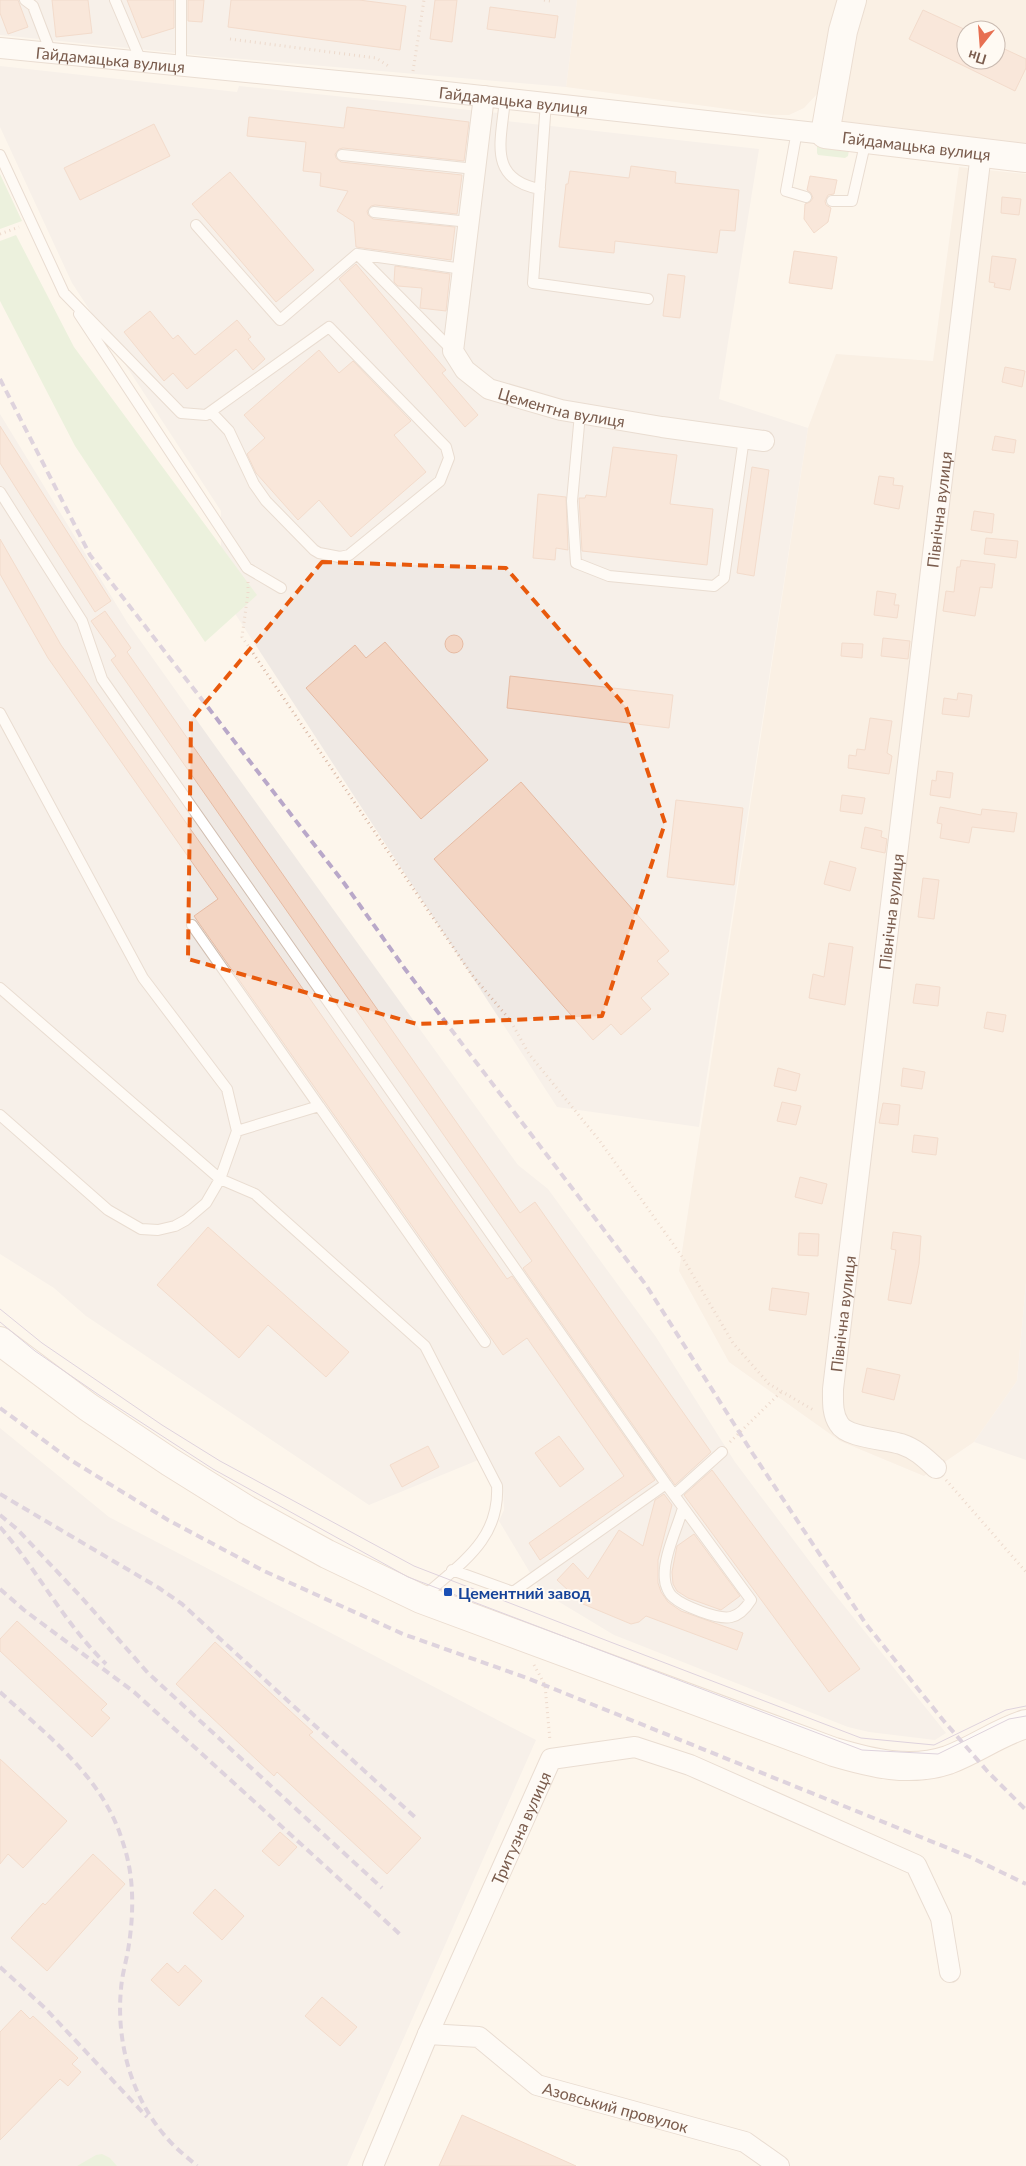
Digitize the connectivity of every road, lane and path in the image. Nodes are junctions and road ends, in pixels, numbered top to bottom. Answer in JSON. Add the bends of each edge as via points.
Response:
{"nodes":[{"id":1,"x":25,"y":0,"type":"edge"},
{"id":2,"x":116,"y":0,"type":"edge"},
{"id":3,"x":182,"y":0,"type":"edge"},
{"id":4,"x":424,"y":0,"type":"edge"},
{"id":5,"x":544,"y":0,"type":"edge"},
{"id":6,"x":852,"y":0,"type":"edge"},
{"id":7,"x":550,"y":1,"type":"edge"},
{"id":8,"x":230,"y":39,"type":"dead end"},
{"id":9,"x":0,"y":48,"type":"edge"},
{"id":10,"x":51,"y":53,"type":"junction"},
{"id":11,"x":140,"y":61,"type":"junction"},
{"id":12,"x":181,"y":64,"type":"junction"},
{"id":13,"x":410,"y":88,"type":"junction"},
{"id":14,"x":484,"y":96,"type":"junction"},
{"id":15,"x":505,"y":98,"type":"junction"},
{"id":16,"x":546,"y":102,"type":"junction"},
{"id":17,"x":797,"y":131,"type":"junction"},
{"id":18,"x":825,"y":134,"type":"junction"},
{"id":19,"x":866,"y":139,"type":"junction"},
{"id":20,"x":981,"y":153,"type":"junction"},
{"id":21,"x":0,"y":154,"type":"edge"},
{"id":22,"x":342,"y":154,"type":"dead end"},
{"id":23,"x":1026,"y":158,"type":"edge"},
{"id":24,"x":475,"y":169,"type":"junction"},
{"id":25,"x":540,"y":189,"type":"junction"},
{"id":26,"x":806,"y":197,"type":"dead end"},
{"id":27,"x":832,"y":201,"type":"dead end"},
{"id":28,"x":374,"y":212,"type":"dead end"},
{"id":29,"x":32,"y":222,"type":"junction"},
{"id":30,"x":469,"y":222,"type":"junction"},
{"id":31,"x":196,"y":225,"type":"dead end"},
{"id":32,"x":0,"y":234,"type":"edge"},
{"id":33,"x":357,"y":254,"type":"junction"},
{"id":34,"x":463,"y":269,"type":"junction"},
{"id":35,"x":64,"y":293,"type":"junction"},
{"id":36,"x":648,"y":299,"type":"dead end"},
{"id":37,"x":453,"y":351,"type":"junction"},
{"id":38,"x":210,"y":412,"type":"junction"},
{"id":39,"x":580,"y":414,"type":"junction"},
{"id":40,"x":744,"y":438,"type":"junction"},
{"id":41,"x":764,"y":441,"type":"dead end"},
{"id":42,"x":0,"y":492,"type":"edge"},
{"id":43,"x":247,"y":568,"type":"junction"},
{"id":44,"x":281,"y":588,"type":"dead end"},
{"id":45,"x":0,"y":712,"type":"edge"},
{"id":46,"x":192,"y":925,"type":"dead end"},
{"id":47,"x":0,"y":988,"type":"edge"},
{"id":48,"x":319,"y":1106,"type":"junction"},
{"id":49,"x":0,"y":1115,"type":"edge"},
{"id":50,"x":237,"y":1131,"type":"junction"},
{"id":51,"x":220,"y":1179,"type":"junction"},
{"id":52,"x":0,"y":1341,"type":"edge"},
{"id":53,"x":485,"y":1342,"type":"dead end"},
{"id":54,"x":782,"y":1391,"type":"junction"},
{"id":55,"x":839,"y":1425,"type":"junction"},
{"id":56,"x":722,"y":1452,"type":"joint"},
{"id":57,"x":936,"y":1468,"type":"joint"},
{"id":58,"x":666,"y":1484,"type":"junction"},
{"id":59,"x":674,"y":1495,"type":"junction"},
{"id":60,"x":683,"y":1508,"type":"junction"},
{"id":61,"x":452,"y":1570,"type":"junction"},
{"id":62,"x":1026,"y":1572,"type":"edge"},
{"id":63,"x":421,"y":1599,"type":"junction"},
{"id":64,"x":519,"y":1637,"type":"junction"},
{"id":65,"x":1026,"y":1724,"type":"edge"},
{"id":66,"x":551,"y":1759,"type":"junction"},
{"id":67,"x":950,"y":1972,"type":"dead end"},
{"id":68,"x":428,"y":2034,"type":"junction"},
{"id":69,"x":373,"y":2166,"type":"edge"},
{"id":70,"x":779,"y":2166,"type":"edge"}],
"edges":[{"from":1,"to":10,"type":"lane","via":[[33,6]]},
{"from":2,"to":11,"type":"lane"},
{"from":3,"to":12,"type":"lane"},
{"from":4,"to":13,"type":"path"},
{"from":5,"to":7,"type":"path"},
{"from":6,"to":18,"type":"main road","via":[[843,31]]},
{"from":8,"to":13,"type":"path","via":[[376,58],[388,65]]},
{"from":9,"to":10,"type":"street","name":"Гайдамацька вулиця"},
{"from":10,"to":11,"type":"street","name":"Гайдамацька вулиця"},
{"from":11,"to":12,"type":"street","name":"Гайдамацька вулиця"},
{"from":12,"to":13,"type":"street","name":"Гайдамацька вулиця"},
{"from":13,"to":14,"type":"street","name":"Гайдамацька вулиця"},
{"from":14,"to":15,"type":"street","name":"Гайдамацька вулиця"},
{"from":14,"to":24,"type":"street"},
{"from":15,"to":16,"type":"street","name":"Гайдамацька вулиця"},
{"from":15,"to":25,"type":"lane","via":[[500,158],[509,176],[524,186]]},
{"from":16,"to":17,"type":"street","name":"Гайдамацька вулиця"},
{"from":16,"to":25,"type":"lane"},
{"from":17,"to":18,"type":"street","name":"Гайдамацька вулиця"},
{"from":17,"to":26,"type":"lane","via":[[786,191]]},
{"from":18,"to":19,"type":"main road","name":"Гайдамацька вулиця"},
{"from":19,"to":20,"type":"main road","name":"Гайдамацька вулиця"},
{"from":19,"to":27,"type":"lane","via":[[852,202]]},
{"from":20,"to":23,"type":"main road","name":"Гайдамацька вулиця"},
{"from":20,"to":55,"type":"street","name":"Північна вулиця","via":[[833,1389],[833,1410]]},
{"from":21,"to":29,"type":"lane"},
{"from":22,"to":24,"type":"lane"},
{"from":24,"to":30,"type":"street"},
{"from":25,"to":36,"type":"lane","via":[[533,283]]},
{"from":28,"to":30,"type":"lane"},
{"from":29,"to":32,"type":"path"},
{"from":29,"to":35,"type":"lane"},
{"from":30,"to":34,"type":"street"},
{"from":31,"to":33,"type":"lane","via":[[280,320]]},
{"from":33,"to":34,"type":"lane"},
{"from":33,"to":37,"type":"lane"},
{"from":34,"to":37,"type":"street"},
{"from":35,"to":38,"type":"lane","via":[[181,413],[206,415]]},
{"from":35,"to":43,"type":"lane"},
{"from":37,"to":39,"type":"street","name":"Цементна вулиця","via":[[465,370],[489,389]]},
{"from":38,"to":38,"type":"lane","via":[[329,327],[446,447],[449,458],[440,481],[349,554],[319,553],[266,501],[254,484],[229,431]]},
{"from":39,"to":40,"type":"street","name":"Цементна вулиця"},
{"from":39,"to":40,"type":"lane","via":[[572,501],[576,564],[609,576],[714,586],[724,578]]},
{"from":40,"to":41,"type":"street","name":"Цементна вулиця"},
{"from":42,"to":58,"type":"lane","via":[[82,621],[102,679]]},
{"from":43,"to":44,"type":"lane"},
{"from":43,"to":54,"type":"path","via":[[248,594],[242,637],[472,975],[510,1020],[529,1054],[599,1140],[681,1255],[733,1344],[769,1384]]},
{"from":45,"to":50,"type":"lane","via":[[143,978],[227,1090]]},
{"from":46,"to":48,"type":"lane"},
{"from":47,"to":51,"type":"lane"},
{"from":48,"to":50,"type":"lane"},
{"from":48,"to":53,"type":"lane"},
{"from":49,"to":51,"type":"lane","via":[[108,1210],[141,1229],[158,1230],[186,1220],[206,1203]]},
{"from":50,"to":51,"type":"lane"},
{"from":51,"to":61,"type":"lane","via":[[255,1194],[425,1346],[497,1486],[496,1515],[490,1530]]},
{"from":52,"to":63,"type":"main road","via":[[88,1407],[247,1510],[327,1554]]},
{"from":54,"to":55,"type":"path"},
{"from":54,"to":56,"type":"path"},
{"from":55,"to":57,"type":"street","via":[[852,1434],[901,1444],[918,1452]]},
{"from":56,"to":59,"type":"lane"},
{"from":57,"to":62,"type":"path"},
{"from":58,"to":59,"type":"lane"},
{"from":58,"to":61,"type":"lane","via":[[513,1592]]},
{"from":59,"to":60,"type":"lane"},
{"from":60,"to":60,"type":"lane","via":[[751,1600],[744,1611],[731,1617],[720,1617],[685,1605],[671,1596],[665,1581],[665,1566]]},
{"from":61,"to":63,"type":"lane"},
{"from":63,"to":64,"type":"main road"},
{"from":64,"to":65,"type":"main road","via":[[867,1762],[924,1766],[948,1760]]},
{"from":64,"to":66,"type":"path","via":[[545,1685]]},
{"from":66,"to":67,"type":"street","name":"Тритузна вулиця","via":[[635,1747],[690,1765],[916,1865],[941,1918]]},
{"from":66,"to":68,"type":"street","name":"Тритузна вулиця"},
{"from":68,"to":69,"type":"street","name":"Тритузна вулиця"},
{"from":68,"to":70,"type":"street","name":"Азовський провулок","via":[[479,2037],[537,2085],[745,2142]]}]}
